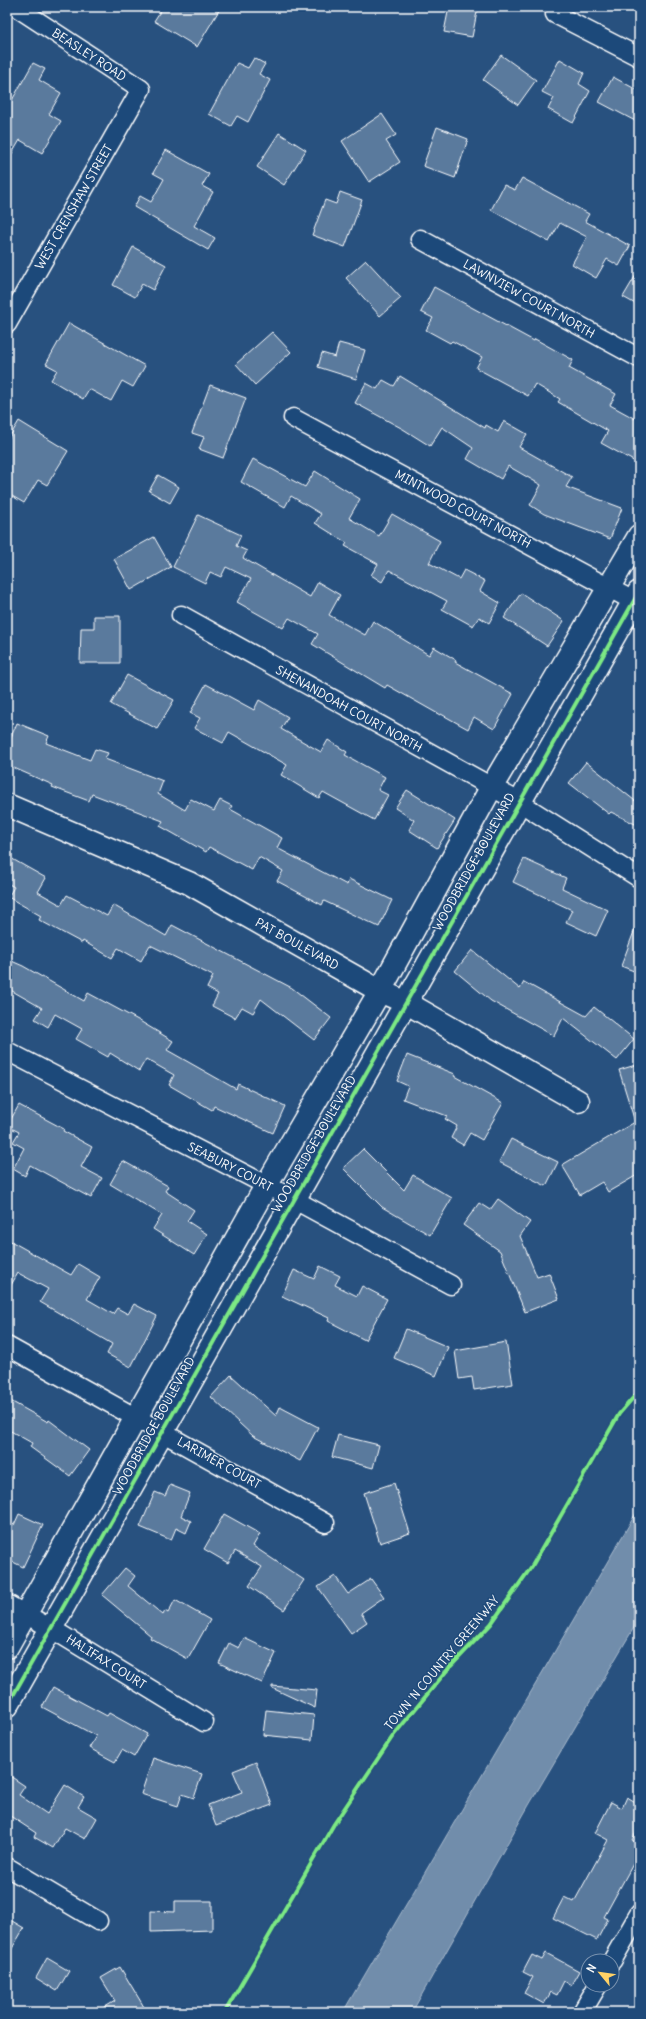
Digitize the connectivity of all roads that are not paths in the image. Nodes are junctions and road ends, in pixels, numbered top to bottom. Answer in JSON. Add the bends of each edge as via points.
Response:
{"nodes":[{"id":1,"x":16,"y":7,"type":"edge"},
{"id":2,"x":554,"y":14,"type":"dead end"},
{"id":3,"x":639,"y":57,"type":"edge"},
{"id":4,"x":141,"y":89,"type":"joint"},
{"id":5,"x":420,"y":239,"type":"dead end"},
{"id":6,"x":7,"y":324,"type":"edge"},
{"id":7,"x":639,"y":358,"type":"edge"},
{"id":8,"x":292,"y":418,"type":"dead end"},
{"id":9,"x":639,"y":536,"type":"edge"},
{"id":10,"x":609,"y":588,"type":"junction"},
{"id":11,"x":637,"y":599,"type":"edge"},
{"id":12,"x":180,"y":615,"type":"dead end"},
{"id":13,"x":491,"y":788,"type":"junction"},
{"id":14,"x":519,"y":802,"type":"junction"},
{"id":15,"x":7,"y":805,"type":"edge"},
{"id":16,"x":639,"y":878,"type":"edge"},
{"id":17,"x":380,"y":991,"type":"junction"},
{"id":18,"x":407,"y":1003,"type":"junction"},
{"id":19,"x":7,"y":1051,"type":"edge"},
{"id":20,"x":578,"y":1102,"type":"dead end"},
{"id":21,"x":266,"y":1186,"type":"junction"},
{"id":22,"x":294,"y":1199,"type":"junction"},
{"id":23,"x":451,"y":1285,"type":"dead end"},
{"id":24,"x":7,"y":1346,"type":"edge"},
{"id":25,"x":136,"y":1418,"type":"junction"},
{"id":26,"x":162,"y":1432,"type":"junction"},
{"id":27,"x":325,"y":1523,"type":"dead end"},
{"id":28,"x":16,"y":1609,"type":"edge"},
{"id":29,"x":52,"y":1629,"type":"junction"},
{"id":30,"x":7,"y":1647,"type":"edge"},
{"id":31,"x":7,"y":1706,"type":"edge"},
{"id":32,"x":204,"y":1722,"type":"dead end"},
{"id":33,"x":7,"y":1867,"type":"edge"},
{"id":34,"x":639,"y":1914,"type":"edge"},
{"id":35,"x":98,"y":1921,"type":"dead end"},
{"id":36,"x":617,"y":1953,"type":"edge"},
{"id":37,"x":593,"y":1993,"type":"edge"},
{"id":38,"x":582,"y":2012,"type":"edge"}],
"edges":[{"from":1,"to":4,"type":"street","name":"BEASLEY ROAD"},
{"from":2,"to":3,"type":"street"},
{"from":4,"to":6,"type":"street","name":"WEST CRENSHAW STREET"},
{"from":5,"to":7,"type":"street","name":"LAWNVIEW COURT NORTH"},
{"from":8,"to":10,"type":"street","name":"MINTWOOD COURT NORTH"},
{"from":9,"to":10,"type":"street","name":"WOODBRIDGE BOULEVARD"},
{"from":10,"to":11,"type":"street","name":"MINTWOOD COURT NORTH"},
{"from":10,"to":13,"type":"street","name":"WOODBRIDGE BOULEVARD"},
{"from":11,"to":14,"type":"street","name":"WOODBRIDGE BOULEVARD"},
{"from":12,"to":13,"type":"street","name":"SHENANDOAH COURT NORTH"},
{"from":13,"to":14,"type":"street","name":"SHENANDOAH COURT NORTH"},
{"from":13,"to":17,"type":"street","name":"WOODBRIDGE BOULEVARD"},
{"from":14,"to":16,"type":"street","name":"SHENANDOAH COURT NORTH"},
{"from":14,"to":18,"type":"street","name":"WOODBRIDGE BOULEVARD"},
{"from":15,"to":17,"type":"street","name":"PAT BOULEVARD","via":[[189,883]]},
{"from":17,"to":18,"type":"street","name":"PAT BOULEVARD"},
{"from":17,"to":21,"type":"street","name":"WOODBRIDGE BOULEVARD"},
{"from":18,"to":20,"type":"street","name":"PAT BOULEVARD"},
{"from":18,"to":22,"type":"street","name":"WOODBRIDGE BOULEVARD"},
{"from":19,"to":21,"type":"street","name":"SEABURY COURT"},
{"from":21,"to":22,"type":"street","name":"SEABURY COURT"},
{"from":21,"to":25,"type":"street","name":"WOODBRIDGE BOULEVARD"},
{"from":22,"to":23,"type":"street","name":"SEABURY COURT"},
{"from":22,"to":26,"type":"street","name":"WOODBRIDGE BOULEVARD"},
{"from":24,"to":25,"type":"street","name":"LARIMER COURT"},
{"from":25,"to":26,"type":"street","name":"LARIMER COURT"},
{"from":25,"to":28,"type":"street","name":"WOODBRIDGE BOULEVARD"},
{"from":26,"to":27,"type":"street","name":"LARIMER COURT"},
{"from":26,"to":29,"type":"street","name":"WOODBRIDGE BOULEVARD"},
{"from":28,"to":29,"type":"street","name":"HALIFAX COURT"},
{"from":28,"to":30,"type":"street","name":"WOODBRIDGE BOULEVARD"},
{"from":29,"to":31,"type":"street","name":"WOODBRIDGE BOULEVARD"},
{"from":29,"to":32,"type":"street","name":"HALIFAX COURT"},
{"from":33,"to":35,"type":"street"},
{"from":34,"to":36,"type":"street"},
{"from":37,"to":38,"type":"street"}]}
